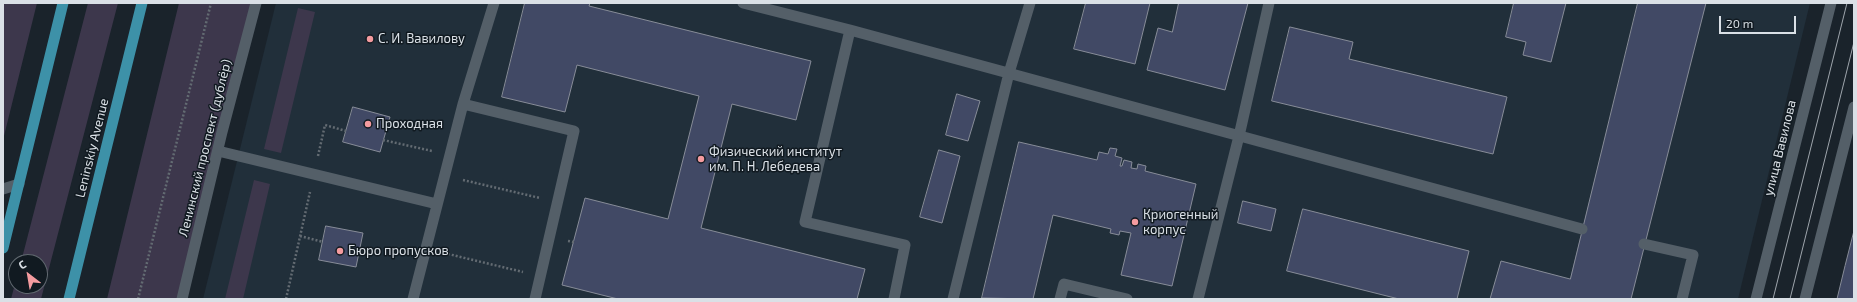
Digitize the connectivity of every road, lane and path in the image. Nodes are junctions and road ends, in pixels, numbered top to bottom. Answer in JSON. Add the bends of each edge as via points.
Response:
{"nodes":[{"id":1,"x":63,"y":3,"type":"edge"},
{"id":2,"x":142,"y":3,"type":"edge"},
{"id":3,"x":211,"y":3,"type":"edge"},
{"id":4,"x":256,"y":3,"type":"edge"},
{"id":5,"x":494,"y":3,"type":"edge"},
{"id":6,"x":743,"y":3,"type":"edge"},
{"id":7,"x":1030,"y":3,"type":"edge"},
{"id":8,"x":1269,"y":3,"type":"edge"},
{"id":9,"x":1831,"y":3,"type":"edge"},
{"id":10,"x":765,"y":6,"type":"edge"},
{"id":11,"x":850,"y":30,"type":"junction"},
{"id":12,"x":1010,"y":73,"type":"junction"},
{"id":13,"x":464,"y":104,"type":"junction"},
{"id":14,"x":1854,"y":108,"type":"edge"},
{"id":15,"x":346,"y":131,"type":"dead end"},
{"id":16,"x":1239,"y":136,"type":"junction"},
{"id":17,"x":383,"y":140,"type":"dead end"},
{"id":18,"x":218,"y":151,"type":"junction"},
{"id":19,"x":450,"y":156,"type":"junction"},
{"id":20,"x":314,"y":173,"type":"junction"},
{"id":21,"x":445,"y":176,"type":"junction"},
{"id":22,"x":19,"y":184,"type":"junction"},
{"id":23,"x":3,"y":189,"type":"edge"},
{"id":24,"x":558,"y":202,"type":"junction"},
{"id":25,"x":438,"y":204,"type":"junction"},
{"id":26,"x":1582,"y":230,"type":"dead end"},
{"id":27,"x":300,"y":236,"type":"junction"},
{"id":28,"x":323,"y":242,"type":"dead end"},
{"id":29,"x":1644,"y":244,"type":"dead end"},
{"id":30,"x":3,"y":248,"type":"edge"},
{"id":31,"x":426,"y":249,"type":"junction"},
{"id":32,"x":540,"y":276,"type":"junction"},
{"id":33,"x":69,"y":299,"type":"edge"},
{"id":34,"x":138,"y":299,"type":"edge"},
{"id":35,"x":182,"y":299,"type":"edge"},
{"id":36,"x":286,"y":299,"type":"edge"},
{"id":37,"x":413,"y":299,"type":"edge"},
{"id":38,"x":535,"y":299,"type":"edge"},
{"id":39,"x":894,"y":299,"type":"edge"},
{"id":40,"x":953,"y":299,"type":"edge"},
{"id":41,"x":1060,"y":299,"type":"edge"},
{"id":42,"x":1127,"y":299,"type":"edge"},
{"id":43,"x":1198,"y":299,"type":"edge"},
{"id":44,"x":1682,"y":299,"type":"edge"},
{"id":45,"x":1756,"y":299,"type":"edge"},
{"id":46,"x":1805,"y":299,"type":"edge"}],
"edges":[{"from":1,"to":22,"type":"main road"},
{"from":2,"to":33,"type":"main road","name":"Leninskiy Avenue"},
{"from":3,"to":34,"type":"path"},
{"from":4,"to":18,"type":"main road","name":"Ленинский проспект (дублёр)"},
{"from":5,"to":13,"type":"main road"},
{"from":6,"to":10,"type":"main road"},
{"from":7,"to":12,"type":"main road"},
{"from":8,"to":16,"type":"main road"},
{"from":9,"to":45,"type":"main road","name":"улица Вавилова"},
{"from":10,"to":11,"type":"main road"},
{"from":11,"to":12,"type":"main road"},
{"from":11,"to":39,"type":"main road","via":[[805,222],[905,245]]},
{"from":12,"to":16,"type":"main road"},
{"from":12,"to":40,"type":"main road"},
{"from":13,"to":19,"type":"main road"},
{"from":13,"to":24,"type":"main road","via":[[574,130]]},
{"from":14,"to":46,"type":"main road"},
{"from":15,"to":20,"type":"path","via":[[325,125]]},
{"from":16,"to":26,"type":"main road"},
{"from":16,"to":43,"type":"main road"},
{"from":17,"to":19,"type":"path"},
{"from":18,"to":20,"type":"main road"},
{"from":18,"to":35,"type":"main road","name":"Ленинский проспект (дублёр)"},
{"from":19,"to":21,"type":"main road"},
{"from":20,"to":25,"type":"main road"},
{"from":20,"to":27,"type":"path"},
{"from":21,"to":24,"type":"path"},
{"from":21,"to":25,"type":"main road"},
{"from":22,"to":23,"type":"main road"},
{"from":22,"to":30,"type":"main road"},
{"from":24,"to":32,"type":"main road"},
{"from":25,"to":31,"type":"main road"},
{"from":27,"to":28,"type":"path"},
{"from":27,"to":36,"type":"path"},
{"from":29,"to":44,"type":"main road","via":[[1693,255]]},
{"from":31,"to":32,"type":"path"},
{"from":31,"to":37,"type":"main road"},
{"from":32,"to":38,"type":"main road"},
{"from":41,"to":42,"type":"main road","via":[[1064,284]]}]}
